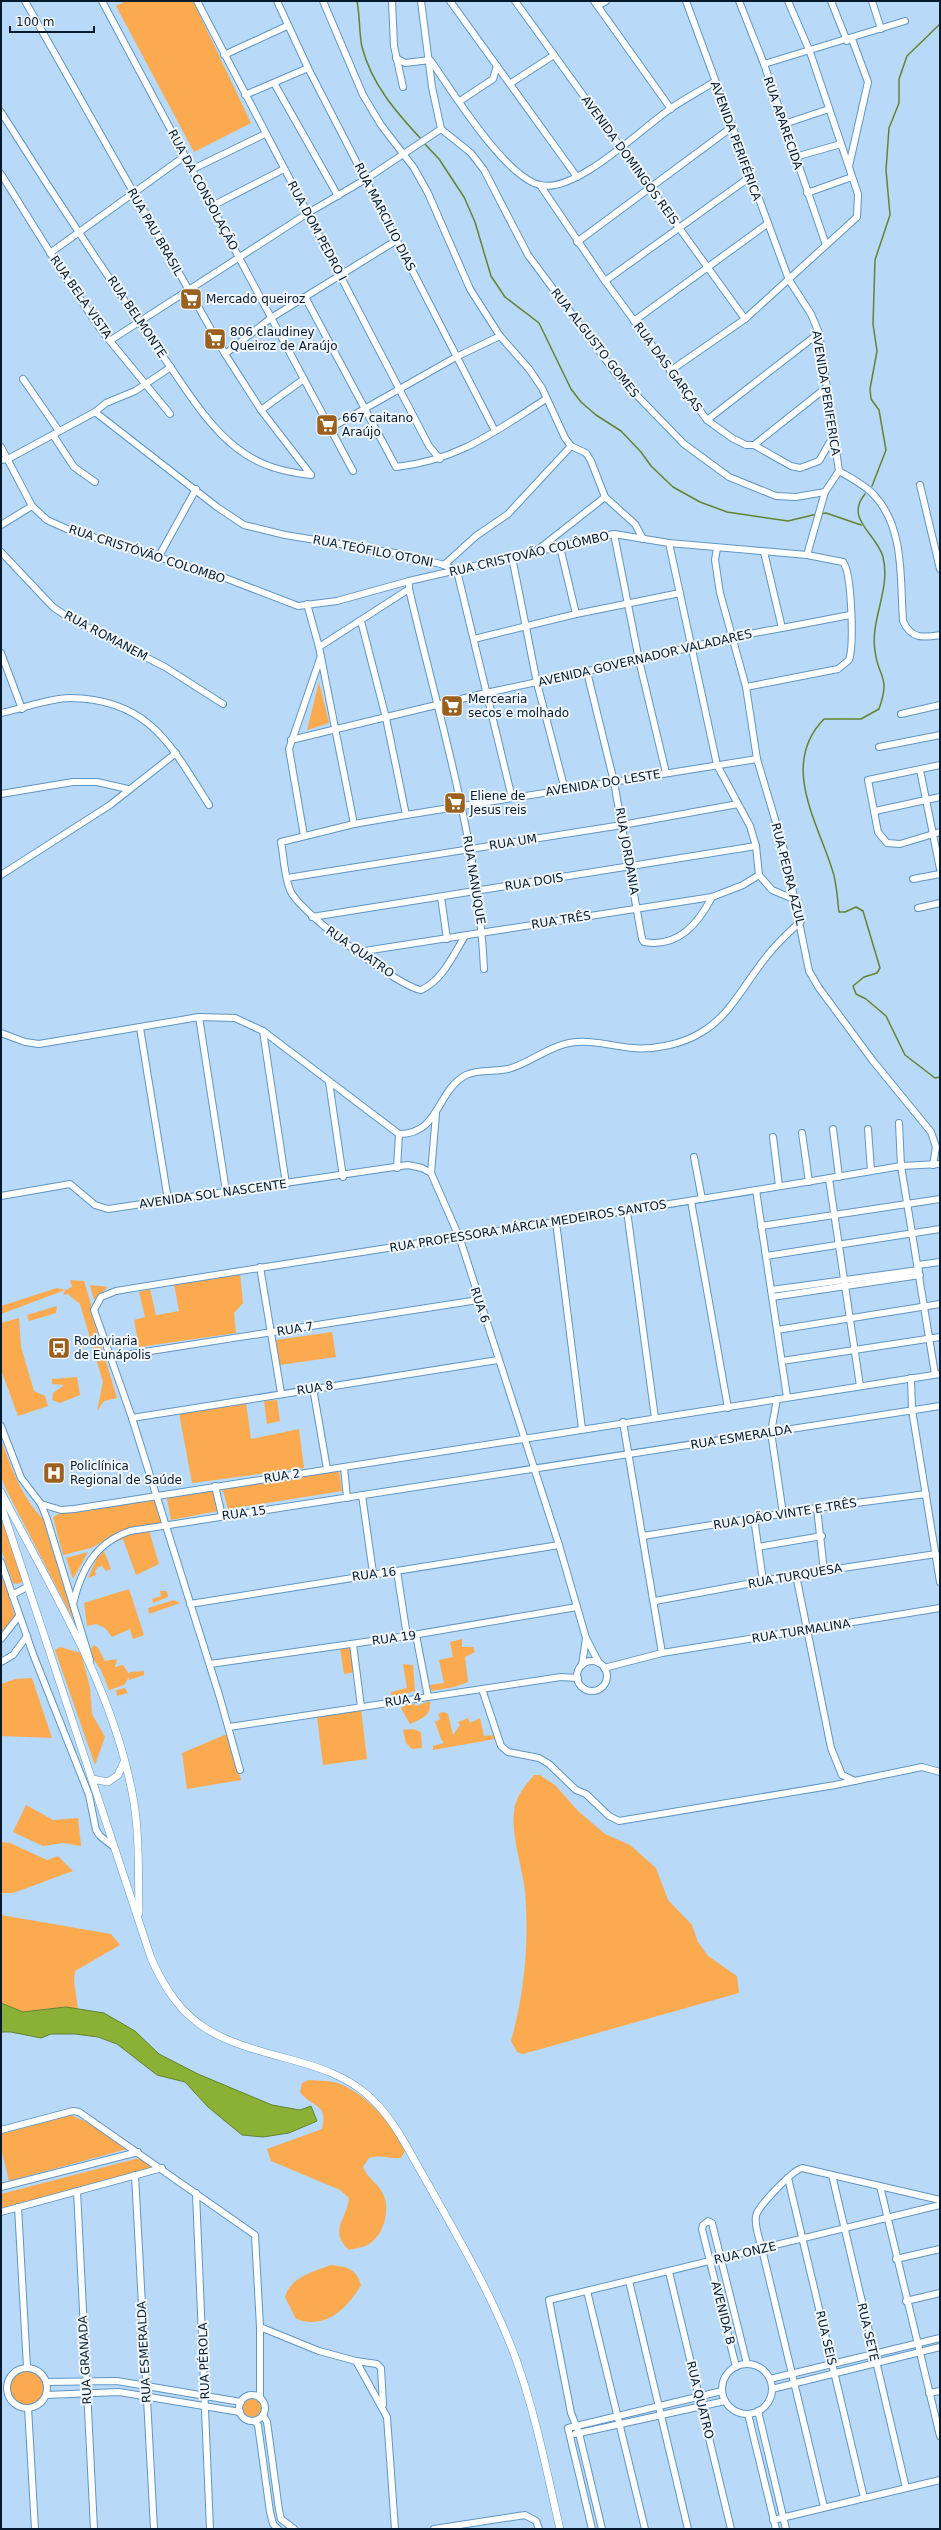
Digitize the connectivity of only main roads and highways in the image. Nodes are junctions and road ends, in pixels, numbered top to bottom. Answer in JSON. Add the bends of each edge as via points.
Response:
{"nodes":[{"id":1,"x":1,"y":1492,"type":"edge"},
{"id":2,"x":1,"y":1505,"type":"edge"},
{"id":3,"x":124,"y":1762,"type":"junction"},
{"id":4,"x":92,"y":1780,"type":"junction"},
{"id":5,"x":139,"y":1922,"type":"junction"},
{"id":6,"x":560,"y":2529,"type":"edge"}],
"edges":[{"from":1,"to":3,"type":"main road","via":[[91,1662]]},
{"from":2,"to":4,"type":"main road"},
{"from":3,"to":4,"type":"main road","via":[[118,1775],[108,1782]]},
{"from":3,"to":5,"type":"main road","via":[[135,1813]]},
{"from":4,"to":5,"type":"main road"},
{"from":5,"to":6,"type":"main road","via":[[162,1983],[189,2017],[229,2042],[318,2068],[351,2082],[380,2107],[399,2134],[490,2298],[516,2360],[532,2408]]}]}
